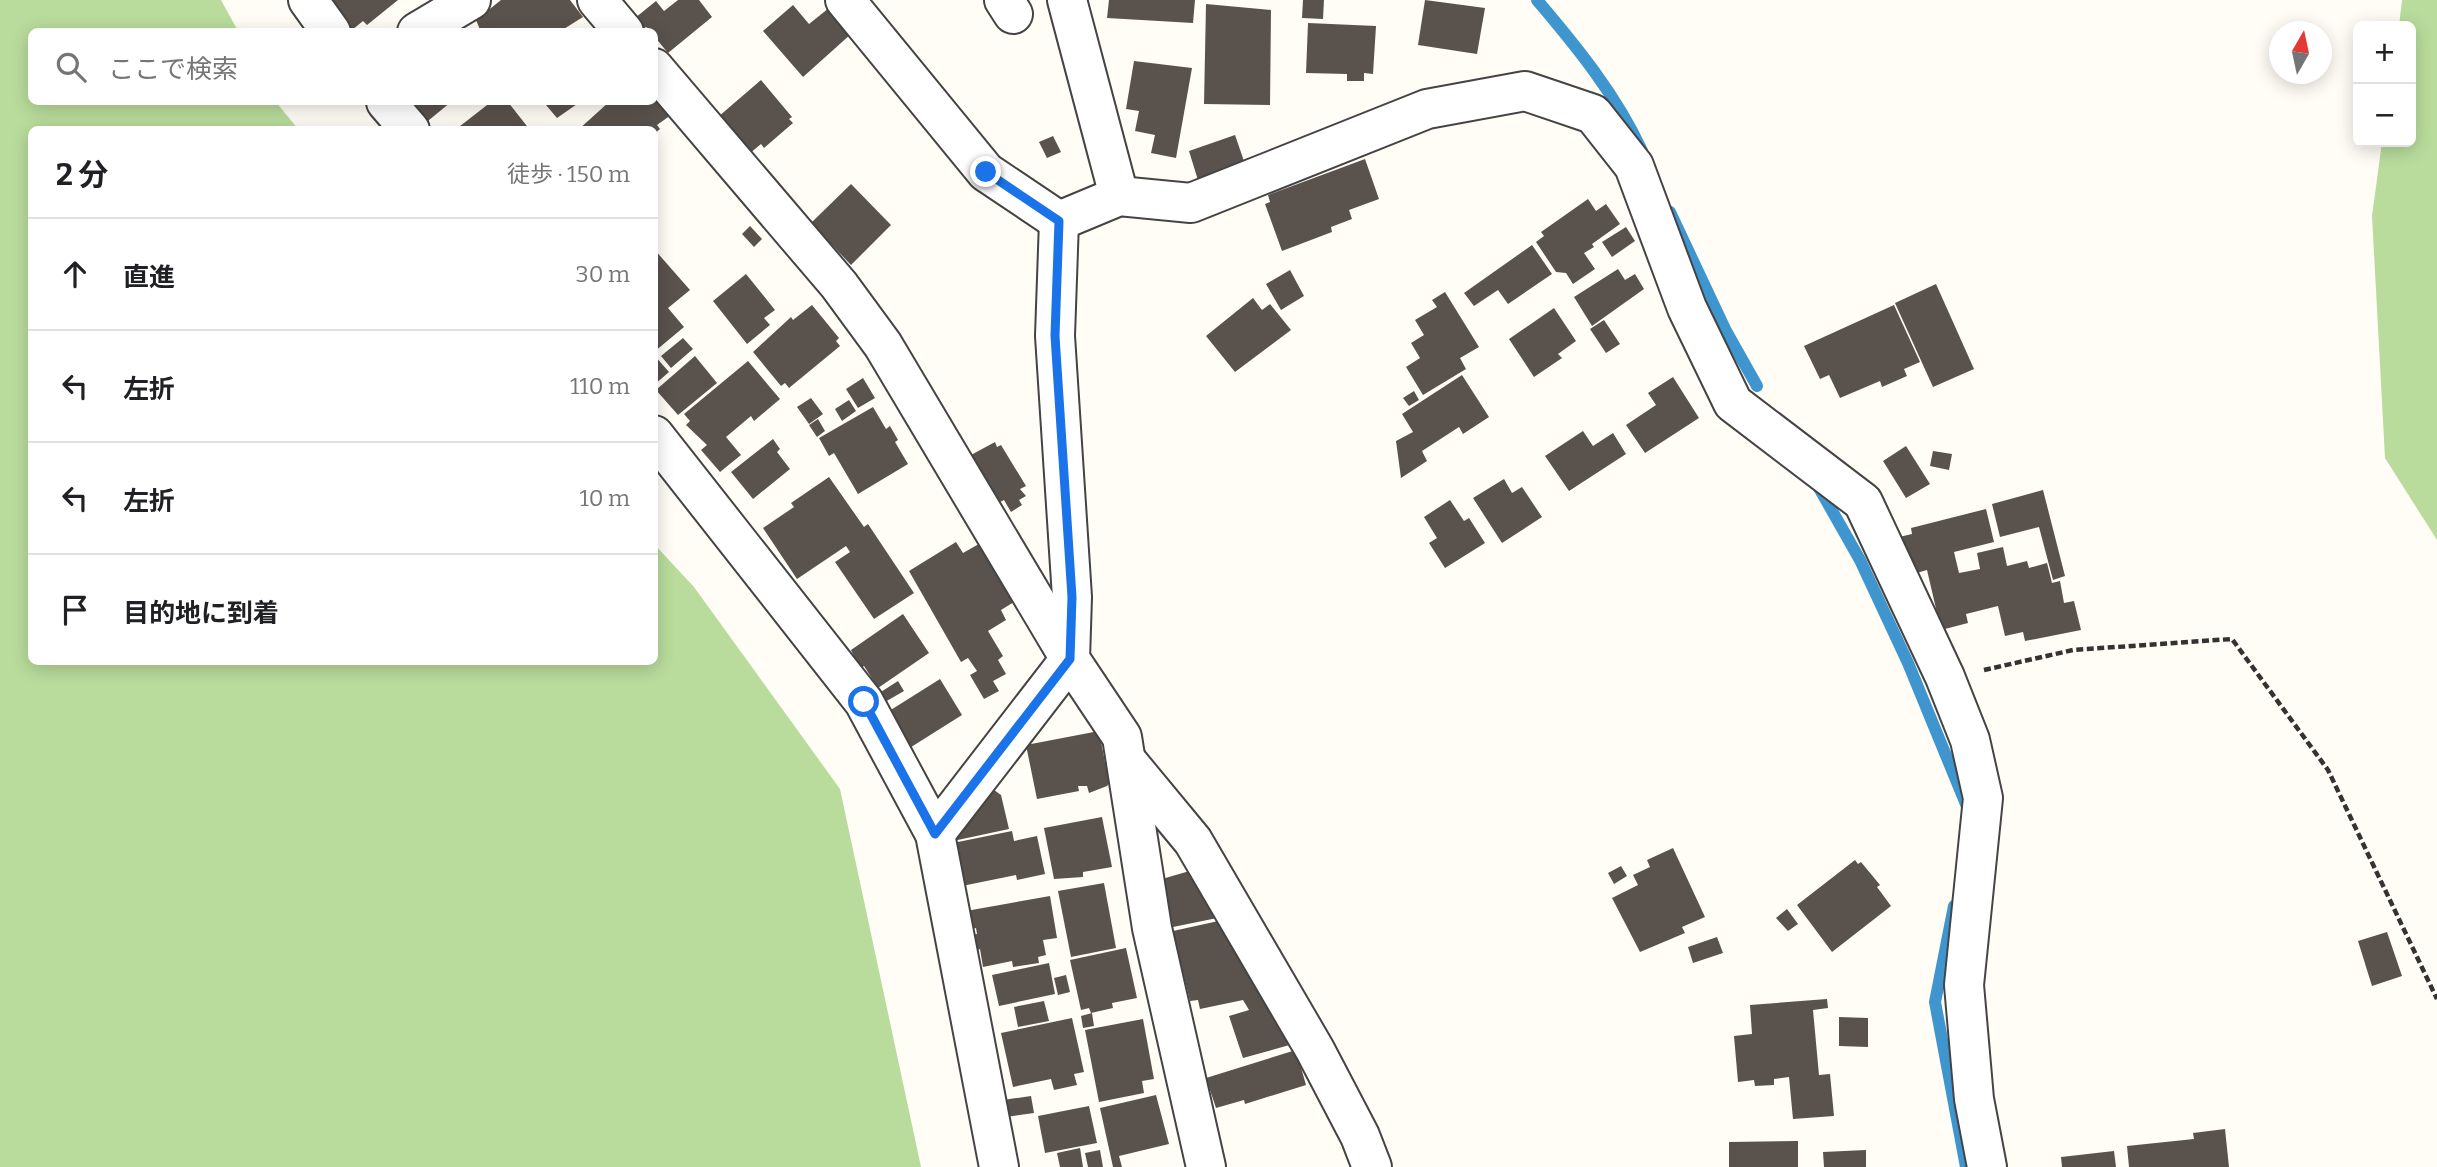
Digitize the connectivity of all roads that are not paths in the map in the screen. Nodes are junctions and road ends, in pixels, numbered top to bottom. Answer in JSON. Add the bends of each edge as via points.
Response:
{"nodes":[{"id":1,"x":308,"y":0,"type":"edge"},
{"id":2,"x":471,"y":0,"type":"edge"},
{"id":3,"x":597,"y":0,"type":"edge"},
{"id":4,"x":845,"y":0,"type":"edge"},
{"id":5,"x":1067,"y":0,"type":"edge"},
{"id":6,"x":328,"y":28,"type":"edge"},
{"id":7,"x":424,"y":28,"type":"edge"},
{"id":8,"x":621,"y":28,"type":"edge"},
{"id":9,"x":658,"y":73,"type":"edge"},
{"id":10,"x":389,"y":105,"type":"edge"},
{"id":11,"x":407,"y":126,"type":"edge"},
{"id":12,"x":1119,"y":196,"type":"junction"},
{"id":13,"x":1059,"y":221,"type":"junction"},
{"id":14,"x":658,"y":440,"type":"edge"},
{"id":15,"x":1070,"y":659,"type":"junction"},
{"id":16,"x":1125,"y":759,"type":"junction"},
{"id":17,"x":935,"y":834,"type":"junction"},
{"id":18,"x":999,"y":1167,"type":"edge"},
{"id":19,"x":1206,"y":1167,"type":"edge"},
{"id":20,"x":1372,"y":1167,"type":"edge"},
{"id":21,"x":1987,"y":1167,"type":"edge"}],
"edges":[{"from":1,"to":6,"type":"street"},
{"from":2,"to":7,"type":"street"},
{"from":3,"to":8,"type":"street"},
{"from":4,"to":13,"type":"street","via":[[986,172]]},
{"from":5,"to":12,"type":"street"},
{"from":9,"to":15,"type":"street","via":[[839,285],[883,345]]},
{"from":10,"to":11,"type":"street"},
{"from":12,"to":13,"type":"street"},
{"from":12,"to":21,"type":"street","via":[[1191,202],[1427,109],[1525,91],[1593,114],[1634,166],[1687,308],[1733,403],[1863,502],[1970,740],[1983,798],[1964,985],[1974,1099]]},
{"from":13,"to":15,"type":"street","via":[[1055,336],[1072,597]]},
{"from":14,"to":17,"type":"street","via":[[864,702]]},
{"from":15,"to":16,"type":"street","via":[[1122,737]]},
{"from":15,"to":17,"type":"street"},
{"from":16,"to":19,"type":"street","via":[[1152,928]]},
{"from":16,"to":20,"type":"street","via":[[1192,841],[1315,1050]]},
{"from":17,"to":18,"type":"street"}]}
